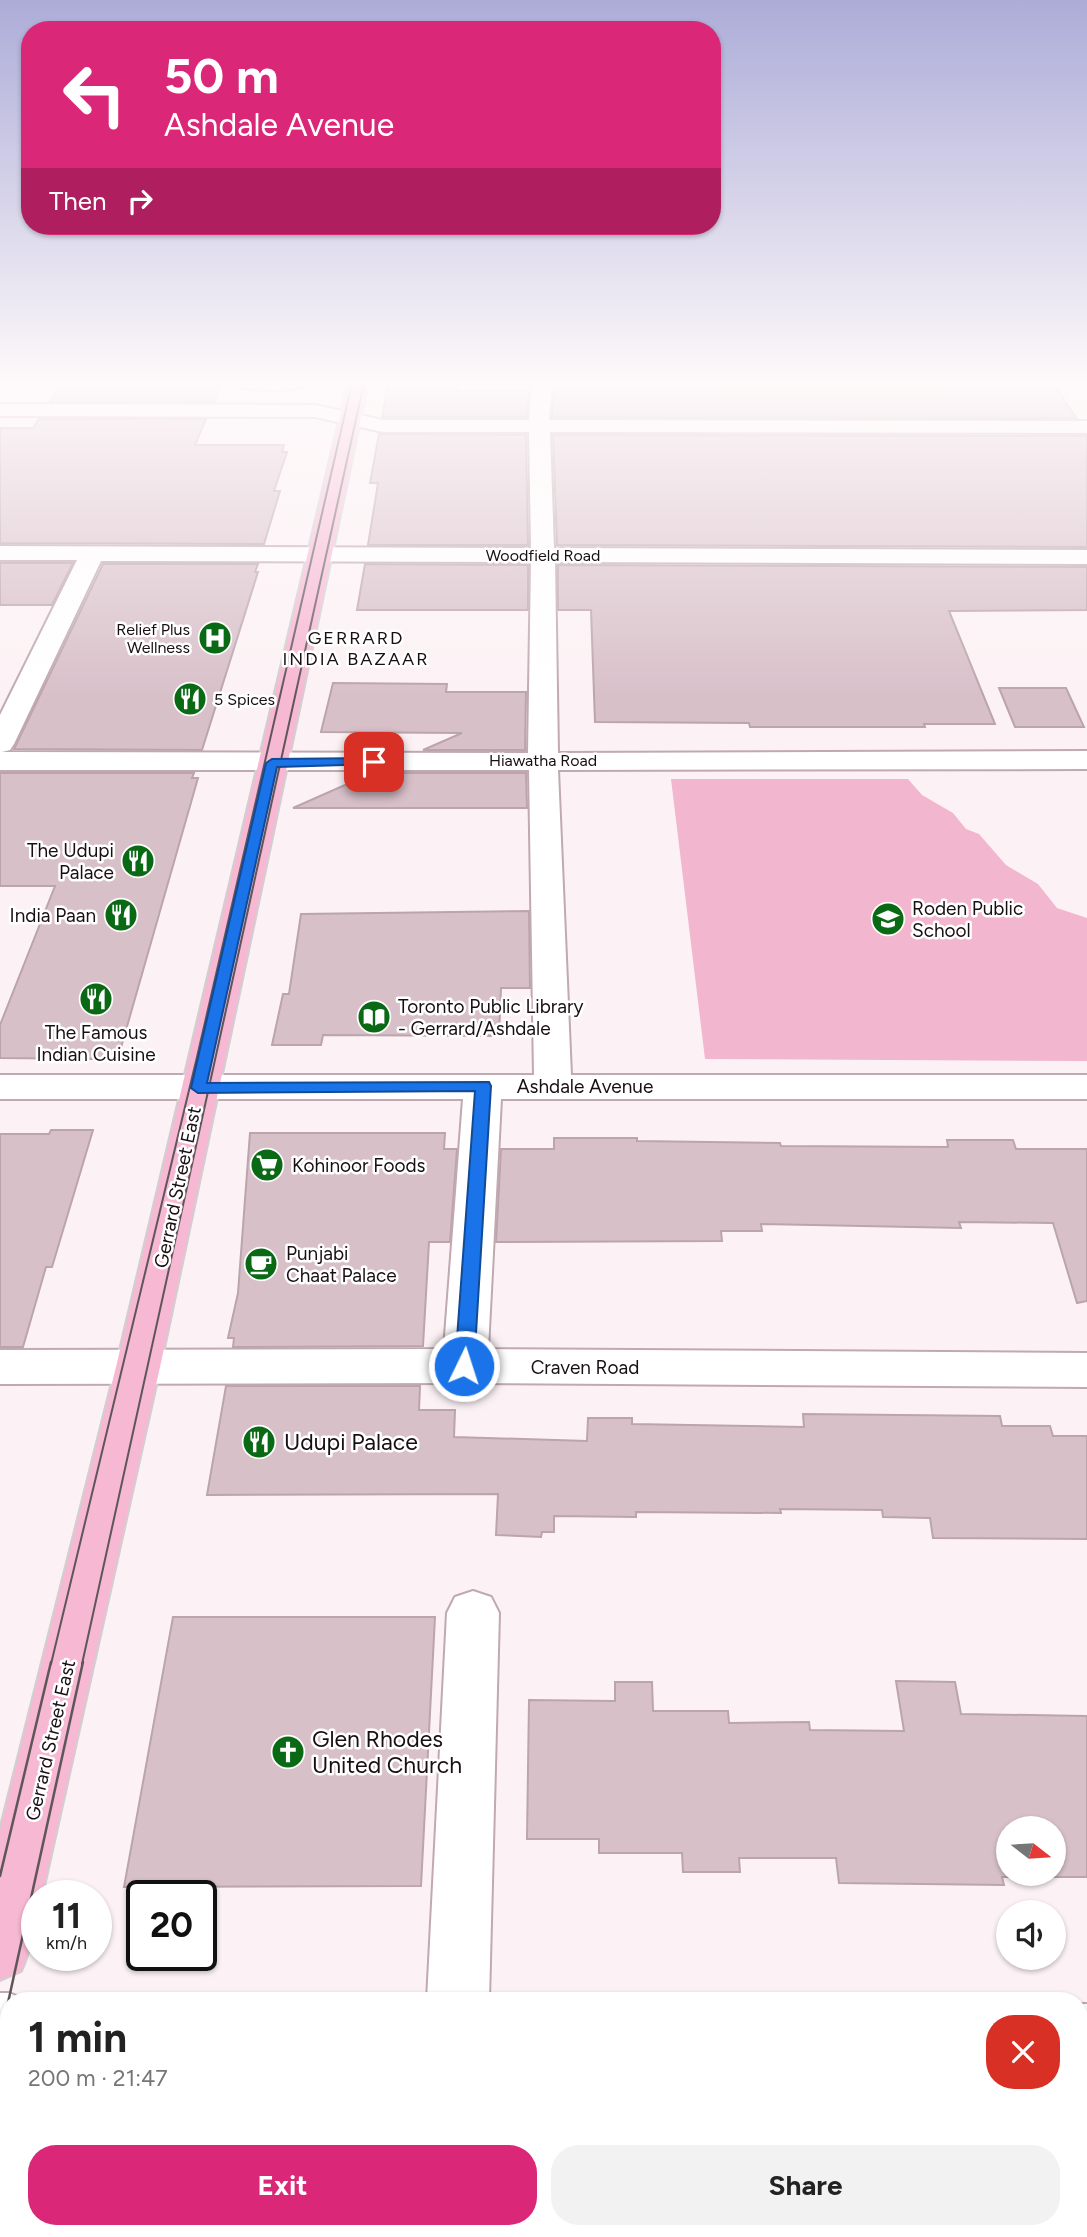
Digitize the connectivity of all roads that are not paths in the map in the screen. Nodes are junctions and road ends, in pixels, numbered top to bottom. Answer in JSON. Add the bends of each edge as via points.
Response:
{"nodes":[{"id":1,"x":335,"y":487,"type":"edge"},
{"id":2,"x":540,"y":487,"type":"edge"},
{"id":3,"x":0,"y":553,"type":"edge"},
{"id":4,"x":93,"y":554,"type":"junction"},
{"id":5,"x":320,"y":555,"type":"junction"},
{"id":6,"x":542,"y":555,"type":"junction"},
{"id":7,"x":1087,"y":556,"type":"edge"},
{"id":8,"x":0,"y":744,"type":"edge"},
{"id":9,"x":543,"y":760,"type":"junction"},
{"id":10,"x":1087,"y":760,"type":"edge"},
{"id":11,"x":0,"y":761,"type":"edge"},
{"id":12,"x":272,"y":763,"type":"junction"},
{"id":13,"x":483,"y":1086,"type":"junction"},
{"id":14,"x":553,"y":1086,"type":"junction"},
{"id":15,"x":0,"y":1087,"type":"edge"},
{"id":16,"x":1087,"y":1087,"type":"edge"},
{"id":17,"x":198,"y":1088,"type":"junction"},
{"id":18,"x":464,"y":1366,"type":"junction"},
{"id":19,"x":0,"y":1367,"type":"edge"},
{"id":20,"x":138,"y":1367,"type":"junction"},
{"id":21,"x":1087,"y":1370,"type":"edge"},
{"id":22,"x":473,"y":1613,"type":"dead end"},
{"id":23,"x":0,"y":1950,"type":"edge"},
{"id":24,"x":458,"y":1992,"type":"edge"}],
"edges":[{"from":1,"to":5,"type":"main road","name":"Gerrard Street East"},
{"from":2,"to":6,"type":"street"},
{"from":3,"to":4,"type":"street","name":"Woodfield Road"},
{"from":4,"to":5,"type":"street","name":"Woodfield Road"},
{"from":4,"to":8,"type":"street"},
{"from":5,"to":6,"type":"street","name":"Woodfield Road"},
{"from":5,"to":12,"type":"main road","name":"Gerrard Street East"},
{"from":6,"to":7,"type":"street","name":"Woodfield Road"},
{"from":6,"to":9,"type":"street"},
{"from":9,"to":10,"type":"street","name":"Hiawatha Road"},
{"from":9,"to":12,"type":"street","name":"Hiawatha Road"},
{"from":9,"to":14,"type":"street"},
{"from":11,"to":12,"type":"street","name":"Hiawatha Road"},
{"from":12,"to":17,"type":"main road","name":"Gerrard Street East"},
{"from":13,"to":14,"type":"street","name":"Ashdale Avenue"},
{"from":13,"to":17,"type":"street","name":"Ashdale Avenue"},
{"from":13,"to":18,"type":"street"},
{"from":14,"to":16,"type":"street","name":"Ashdale Avenue"},
{"from":15,"to":17,"type":"street","name":"Ashdale Avenue"},
{"from":17,"to":20,"type":"main road","name":"Gerrard Street East"},
{"from":18,"to":20,"type":"street","name":"Craven Road"},
{"from":18,"to":21,"type":"street","name":"Craven Road"},
{"from":19,"to":20,"type":"street","name":"Craven Road"},
{"from":20,"to":23,"type":"main road","name":"Gerrard Street East"},
{"from":22,"to":24,"type":"street"}]}
